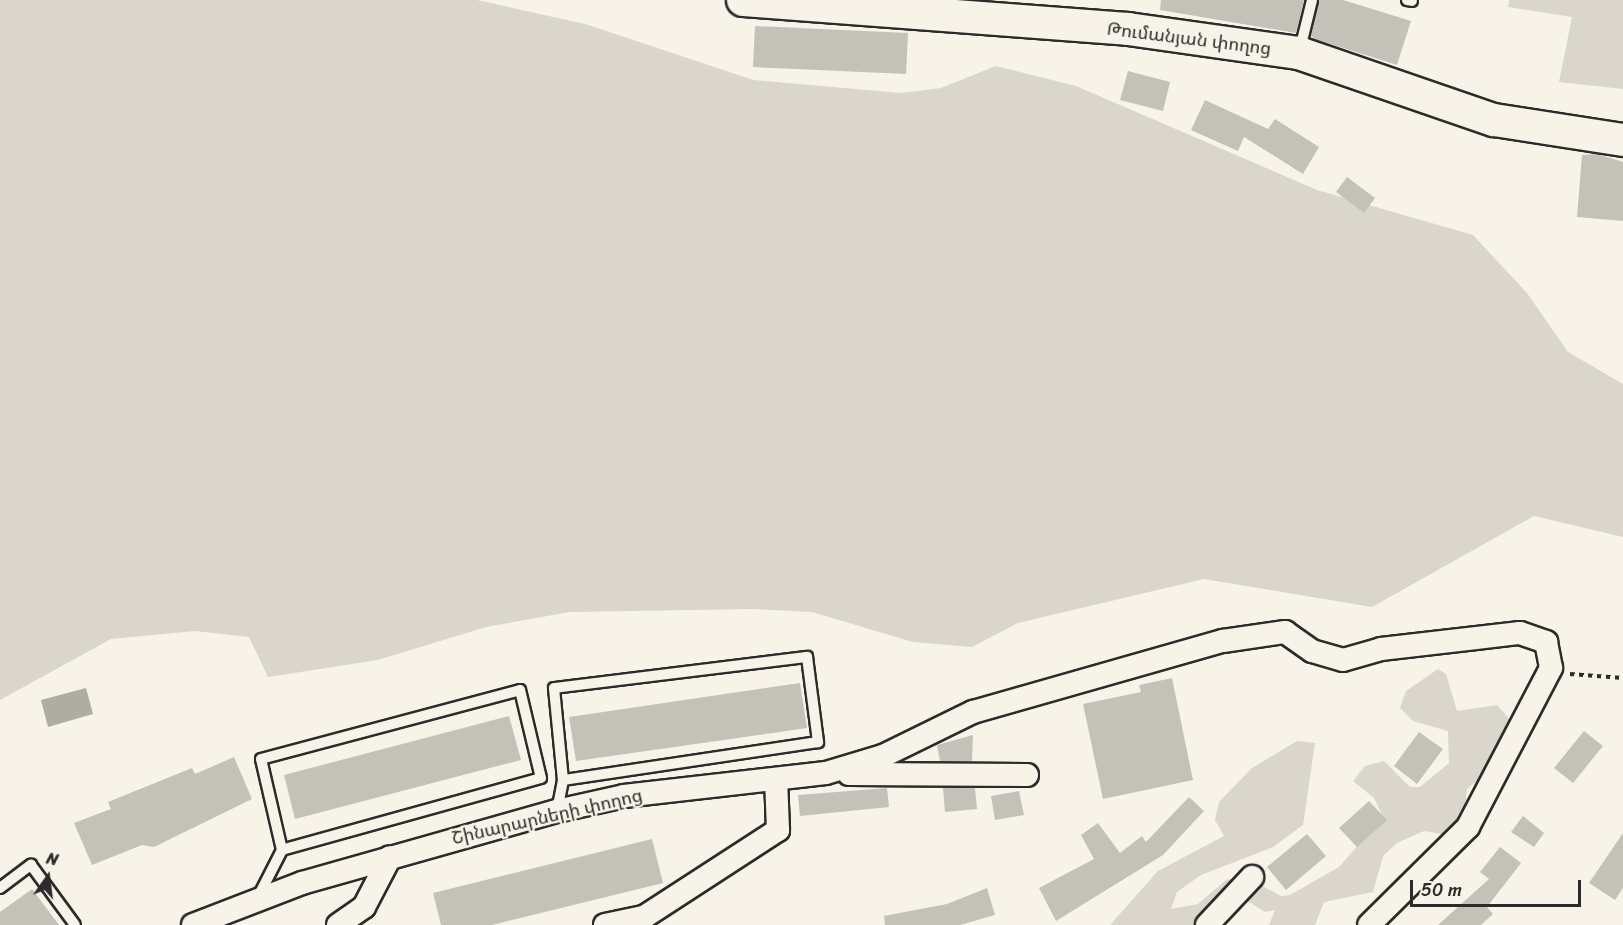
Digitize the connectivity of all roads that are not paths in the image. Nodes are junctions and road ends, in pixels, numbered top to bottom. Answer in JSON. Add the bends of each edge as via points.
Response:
{"nodes":[{"id":1,"x":743,"y":0,"type":"edge"},
{"id":2,"x":1312,"y":0,"type":"edge"},
{"id":3,"x":1299,"y":53,"type":"junction"},
{"id":4,"x":1623,"y":140,"type":"edge"},
{"id":5,"x":826,"y":773,"type":"junction"},
{"id":6,"x":1027,"y":775,"type":"dead end"},
{"id":7,"x":776,"y":779,"type":"junction"},
{"id":8,"x":563,"y":780,"type":"junction"},
{"id":9,"x":557,"y":811,"type":"junction"},
{"id":10,"x":282,"y":850,"type":"junction"},
{"id":11,"x":390,"y":857,"type":"junction"},
{"id":12,"x":1252,"y":877,"type":"dead end"},
{"id":13,"x":0,"y":888,"type":"edge"},
{"id":14,"x":256,"y":901,"type":"junction"},
{"id":15,"x":75,"y":925,"type":"edge"},
{"id":16,"x":194,"y":925,"type":"edge"},
{"id":17,"x":338,"y":925,"type":"edge"},
{"id":18,"x":605,"y":925,"type":"edge"},
{"id":19,"x":1208,"y":925,"type":"edge"},
{"id":20,"x":1369,"y":925,"type":"edge"}],
"edges":[{"from":1,"to":3,"type":"street","name":"Թումանյան փողոց","via":[[1128,29]]},
{"from":2,"to":3,"type":"lane"},
{"from":3,"to":4,"type":"street","name":"Թումանյան փողոց","via":[[1494,120]]},
{"from":5,"to":6,"type":"street"},
{"from":5,"to":7,"type":"street","name":"Շինարարների փողոց"},
{"from":5,"to":20,"type":"street","name":"Շինարարների փողոց","via":[[883,756],[973,712],[1223,641],[1285,632],[1312,651],[1343,660],[1381,649],[1520,633],[1546,642],[1551,668],[1468,827]]},
{"from":7,"to":9,"type":"street","name":"Շինարարների փողոց","via":[[624,796]]},
{"from":7,"to":18,"type":"street","via":[[778,830],[644,917]]},
{"from":8,"to":8,"type":"lane","via":[[554,688],[807,657],[818,742]]},
{"from":8,"to":9,"type":"lane"},
{"from":9,"to":11,"type":"street","name":"Շինարարների փողոց"},
{"from":10,"to":10,"type":"lane","via":[[261,759],[520,690],[541,778]]},
{"from":10,"to":14,"type":"lane"},
{"from":11,"to":14,"type":"street","name":"Շինարարների փողոց"},
{"from":11,"to":17,"type":"street","via":[[364,906]]},
{"from":12,"to":19,"type":"street"},
{"from":13,"to":15,"type":"lane","via":[[31,865]]},
{"from":14,"to":16,"type":"street","name":"Շինարարների փողոց"}]}
